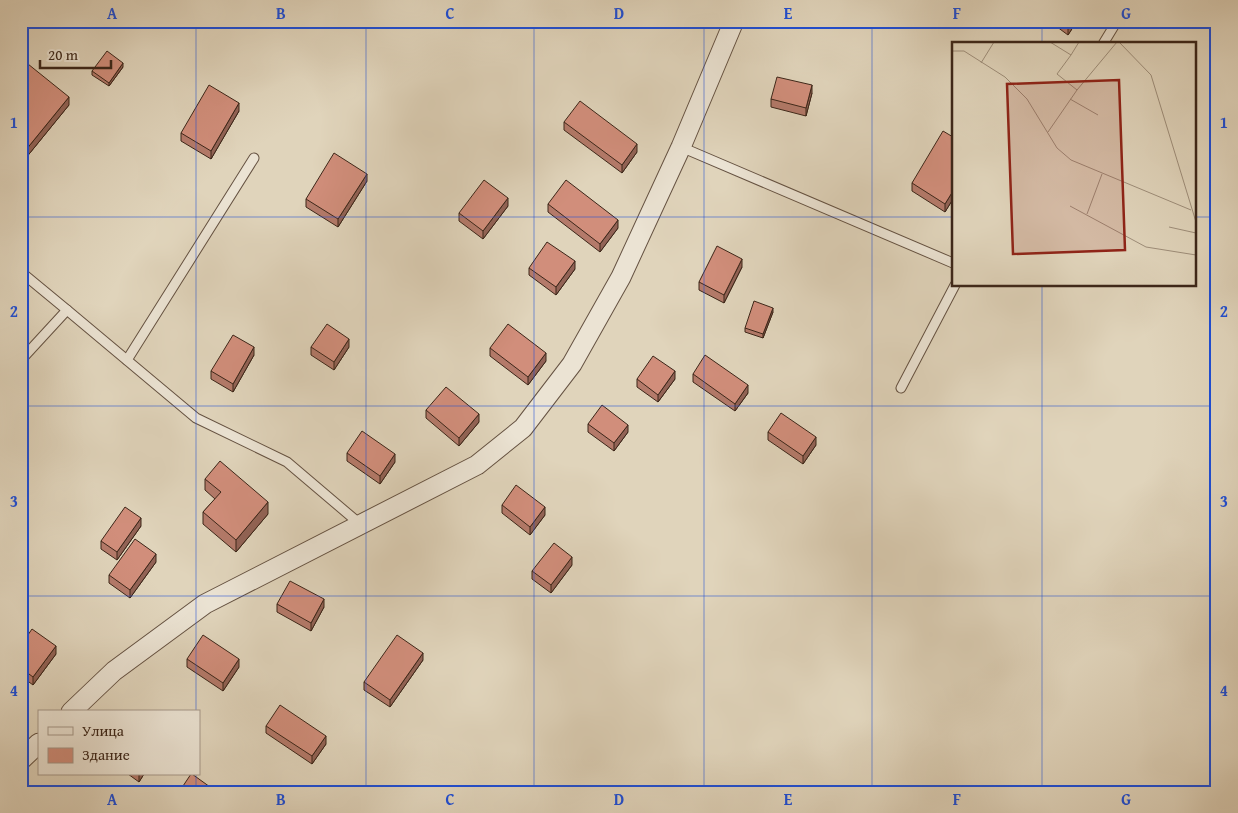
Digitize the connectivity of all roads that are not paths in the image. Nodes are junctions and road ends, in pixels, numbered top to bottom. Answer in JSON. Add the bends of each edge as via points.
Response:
{"nodes":[{"id":1,"x":734,"y":21,"type":"edge"},
{"id":2,"x":1118,"y":21,"type":"edge"},
{"id":3,"x":1104,"y":42,"type":"edge"},
{"id":4,"x":681,"y":147,"type":"junction"},
{"id":5,"x":254,"y":158,"type":"dead end"},
{"id":6,"x":952,"y":263,"type":"edge"},
{"id":7,"x":21,"y":272,"type":"edge"},
{"id":8,"x":954,"y":286,"type":"edge"},
{"id":9,"x":66,"y":310,"type":"junction"},
{"id":10,"x":21,"y":360,"type":"edge"},
{"id":11,"x":126,"y":360,"type":"junction"},
{"id":12,"x":901,"y":388,"type":"dead end"},
{"id":13,"x":360,"y":524,"type":"junction"},
{"id":14,"x":74,"y":710,"type":"edge"},
{"id":15,"x":38,"y":744,"type":"edge"},
{"id":16,"x":21,"y":760,"type":"edge"}],
"edges":[{"from":1,"to":4,"type":"street"},
{"from":2,"to":3,"type":"lane"},
{"from":4,"to":6,"type":"lane"},
{"from":4,"to":13,"type":"street","via":[[622,277],[572,364],[523,428],[477,465]]},
{"from":5,"to":11,"type":"lane"},
{"from":7,"to":9,"type":"lane"},
{"from":8,"to":12,"type":"lane"},
{"from":9,"to":10,"type":"lane"},
{"from":9,"to":11,"type":"lane"},
{"from":11,"to":13,"type":"lane","via":[[196,418],[287,462]]},
{"from":13,"to":14,"type":"street","via":[[205,604],[114,670]]},
{"from":15,"to":16,"type":"street"}]}
